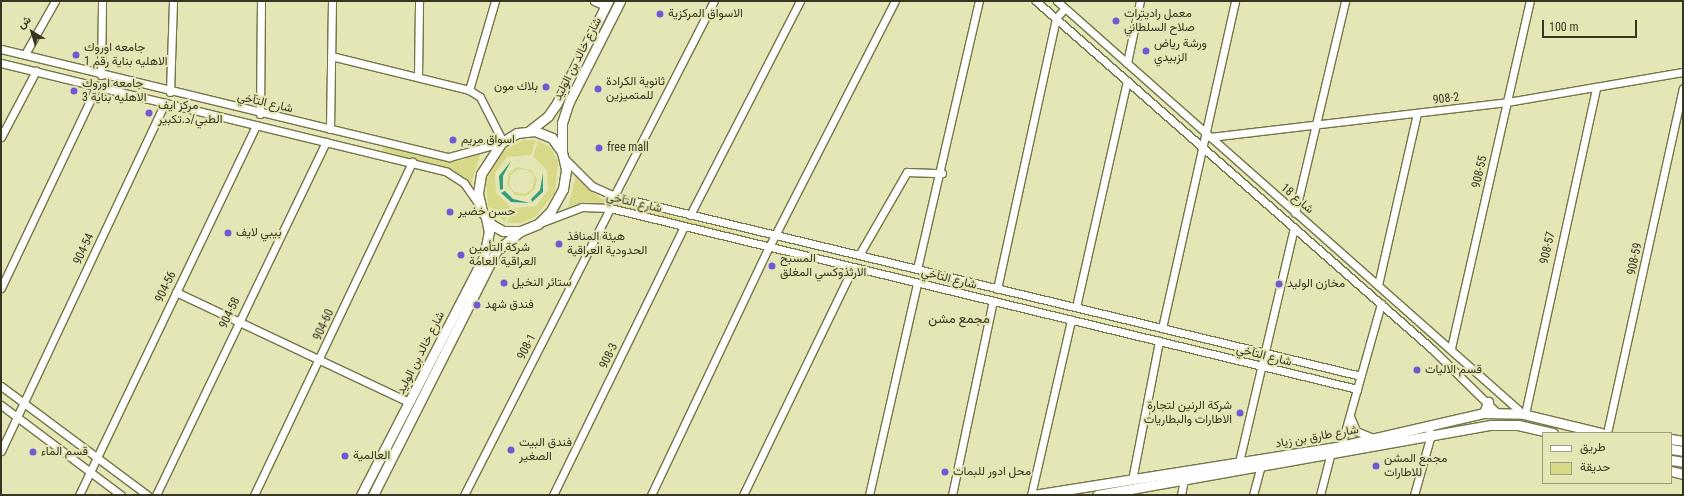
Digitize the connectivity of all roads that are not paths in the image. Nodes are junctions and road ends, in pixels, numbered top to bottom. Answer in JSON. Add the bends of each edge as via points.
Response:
{"nodes":[{"id":1,"x":55,"y":1,"type":"edge"},
{"id":2,"x":102,"y":1,"type":"edge"},
{"id":3,"x":173,"y":1,"type":"edge"},
{"id":4,"x":261,"y":1,"type":"edge"},
{"id":5,"x":332,"y":1,"type":"edge"},
{"id":6,"x":419,"y":1,"type":"edge"},
{"id":7,"x":495,"y":1,"type":"edge"},
{"id":8,"x":594,"y":1,"type":"edge"},
{"id":9,"x":620,"y":1,"type":"edge"},
{"id":10,"x":714,"y":1,"type":"edge"},
{"id":11,"x":800,"y":1,"type":"edge"},
{"id":12,"x":895,"y":1,"type":"edge"},
{"id":13,"x":979,"y":1,"type":"edge"},
{"id":14,"x":1036,"y":1,"type":"edge"},
{"id":15,"x":1058,"y":1,"type":"edge"},
{"id":16,"x":1140,"y":1,"type":"edge"},
{"id":17,"x":1235,"y":1,"type":"edge"},
{"id":18,"x":1345,"y":1,"type":"edge"},
{"id":19,"x":1530,"y":1,"type":"edge"},
{"id":20,"x":606,"y":4,"type":"edge"},
{"id":21,"x":1065,"y":8,"type":"junction"},
{"id":22,"x":1056,"y":18,"type":"junction"},
{"id":23,"x":1,"y":49,"type":"edge"},
{"id":24,"x":25,"y":54,"type":"junction"},
{"id":25,"x":331,"y":56,"type":"junction"},
{"id":26,"x":1,"y":63,"type":"edge"},
{"id":27,"x":1127,"y":63,"type":"junction"},
{"id":28,"x":36,"y":71,"type":"junction"},
{"id":29,"x":1683,"y":72,"type":"edge"},
{"id":30,"x":101,"y":75,"type":"junction"},
{"id":31,"x":418,"y":78,"type":"junction"},
{"id":32,"x":1127,"y":81,"type":"junction"},
{"id":33,"x":97,"y":86,"type":"junction"},
{"id":34,"x":1596,"y":87,"type":"junction"},
{"id":35,"x":1683,"y":88,"type":"edge"},
{"id":36,"x":469,"y":90,"type":"junction"},
{"id":37,"x":170,"y":92,"type":"junction"},
{"id":38,"x":1506,"y":102,"type":"junction"},
{"id":39,"x":165,"y":103,"type":"junction"},
{"id":40,"x":1417,"y":113,"type":"junction"},
{"id":41,"x":260,"y":114,"type":"junction"},
{"id":42,"x":1315,"y":124,"type":"junction"},
{"id":43,"x":256,"y":125,"type":"junction"},
{"id":44,"x":330,"y":129,"type":"junction"},
{"id":45,"x":529,"y":131,"type":"junction"},
{"id":46,"x":1208,"y":135,"type":"junction"},
{"id":47,"x":1,"y":137,"type":"edge"},
{"id":48,"x":366,"y":138,"type":"junction"},
{"id":49,"x":326,"y":142,"type":"junction"},
{"id":50,"x":502,"y":142,"type":"junction"},
{"id":51,"x":1205,"y":149,"type":"junction"},
{"id":52,"x":362,"y":150,"type":"junction"},
{"id":53,"x":563,"y":155,"type":"junction"},
{"id":54,"x":412,"y":162,"type":"junction"},
{"id":55,"x":942,"y":173,"type":"junction"},
{"id":56,"x":614,"y":196,"type":"junction"},
{"id":57,"x":480,"y":205,"type":"junction"},
{"id":58,"x":610,"y":208,"type":"junction"},
{"id":59,"x":1295,"y":213,"type":"junction"},
{"id":60,"x":690,"y":215,"type":"junction"},
{"id":61,"x":486,"y":218,"type":"junction"},
{"id":62,"x":538,"y":224,"type":"junction"},
{"id":63,"x":684,"y":226,"type":"junction"},
{"id":64,"x":1294,"y":227,"type":"junction"},
{"id":65,"x":521,"y":231,"type":"junction"},
{"id":66,"x":775,"y":235,"type":"junction"},
{"id":67,"x":769,"y":246,"type":"junction"},
{"id":68,"x":859,"y":255,"type":"junction"},
{"id":69,"x":853,"y":267,"type":"junction"},
{"id":70,"x":916,"y":269,"type":"junction"},
{"id":71,"x":917,"y":282,"type":"junction"},
{"id":72,"x":1378,"y":285,"type":"junction"},
{"id":73,"x":1,"y":288,"type":"edge"},
{"id":74,"x":997,"y":288,"type":"junction"},
{"id":75,"x":176,"y":292,"type":"junction"},
{"id":76,"x":1035,"y":298,"type":"junction"},
{"id":77,"x":993,"y":301,"type":"junction"},
{"id":78,"x":1381,"y":304,"type":"junction"},
{"id":79,"x":1076,"y":308,"type":"junction"},
{"id":80,"x":1032,"y":310,"type":"junction"},
{"id":81,"x":1070,"y":320,"type":"junction"},
{"id":82,"x":238,"y":321,"type":"junction"},
{"id":83,"x":1162,"y":328,"type":"junction"},
{"id":84,"x":1435,"y":334,"type":"junction"},
{"id":85,"x":1159,"y":341,"type":"junction"},
{"id":86,"x":1426,"y":344,"type":"junction"},
{"id":87,"x":1451,"y":348,"type":"junction"},
{"id":88,"x":1263,"y":352,"type":"junction"},
{"id":89,"x":320,"y":360,"type":"junction"},
{"id":90,"x":1260,"y":366,"type":"junction"},
{"id":91,"x":1360,"y":376,"type":"junction"},
{"id":92,"x":1,"y":386,"type":"edge"},
{"id":93,"x":1357,"y":389,"type":"junction"},
{"id":94,"x":409,"y":402,"type":"junction"},
{"id":95,"x":1488,"y":402,"type":"junction"},
{"id":96,"x":24,"y":404,"type":"junction"},
{"id":97,"x":1,"y":405,"type":"edge"},
{"id":98,"x":1496,"y":412,"type":"junction"},
{"id":99,"x":1484,"y":413,"type":"junction"},
{"id":100,"x":1524,"y":414,"type":"junction"},
{"id":101,"x":1349,"y":415,"type":"junction"},
{"id":102,"x":18,"y":417,"type":"junction"},
{"id":103,"x":1429,"y":426,"type":"junction"},
{"id":104,"x":1547,"y":432,"type":"edge"},
{"id":105,"x":1597,"y":432,"type":"edge"},
{"id":106,"x":1607,"y":432,"type":"edge"},
{"id":107,"x":1430,"y":438,"type":"junction"},
{"id":108,"x":1378,"y":439,"type":"junction"},
{"id":109,"x":1672,"y":439,"type":"edge"},
{"id":110,"x":1683,"y":441,"type":"edge"},
{"id":111,"x":1341,"y":446,"type":"junction"},
{"id":112,"x":1672,"y":449,"type":"edge"},
{"id":113,"x":1,"y":451,"type":"edge"},
{"id":114,"x":1683,"y":451,"type":"edge"},
{"id":115,"x":1330,"y":456,"type":"junction"},
{"id":116,"x":96,"y":459,"type":"junction"},
{"id":117,"x":1672,"y":460,"type":"edge"},
{"id":118,"x":1239,"y":462,"type":"junction"},
{"id":119,"x":1683,"y":462,"type":"edge"},
{"id":120,"x":1260,"y":468,"type":"junction"},
{"id":121,"x":1672,"y":471,"type":"edge"},
{"id":122,"x":90,"y":472,"type":"junction"},
{"id":123,"x":1683,"y":474,"type":"edge"},
{"id":124,"x":1132,"y":480,"type":"junction"},
{"id":125,"x":1184,"y":480,"type":"junction"},
{"id":126,"x":79,"y":495,"type":"edge"},
{"id":127,"x":121,"y":495,"type":"edge"},
{"id":128,"x":146,"y":495,"type":"edge"},
{"id":129,"x":156,"y":495,"type":"edge"},
{"id":130,"x":254,"y":495,"type":"edge"},
{"id":131,"x":361,"y":495,"type":"edge"},
{"id":132,"x":373,"y":495,"type":"edge"},
{"id":133,"x":464,"y":495,"type":"edge"},
{"id":134,"x":553,"y":495,"type":"edge"},
{"id":135,"x":651,"y":495,"type":"edge"},
{"id":136,"x":743,"y":495,"type":"edge"},
{"id":137,"x":869,"y":495,"type":"edge"},
{"id":138,"x":952,"y":495,"type":"edge"},
{"id":139,"x":1032,"y":495,"type":"edge"},
{"id":140,"x":1101,"y":495,"type":"edge"},
{"id":141,"x":1181,"y":495,"type":"edge"},
{"id":142,"x":1254,"y":495,"type":"edge"},
{"id":143,"x":1320,"y":495,"type":"edge"},
{"id":144,"x":1414,"y":495,"type":"edge"}],
"edges":[{"from":1,"to":24,"type":"street"},
{"from":2,"to":30,"type":"street"},
{"from":3,"to":37,"type":"street"},
{"from":4,"to":41,"type":"street"},
{"from":5,"to":25,"type":"street"},
{"from":6,"to":31,"type":"street"},
{"from":7,"to":36,"type":"street"},
{"from":8,"to":20,"type":"street"},
{"from":9,"to":53,"type":"main road","name":"شارع خالد بن الوليد","via":[[567,107],[562,123]]},
{"from":10,"to":56,"type":"street"},
{"from":11,"to":60,"type":"street"},
{"from":12,"to":66,"type":"street"},
{"from":13,"to":55,"type":"street"},
{"from":14,"to":22,"type":"street","name":"شارع 18"},
{"from":15,"to":21,"type":"street","name":"شارع 18"},
{"from":16,"to":27,"type":"street"},
{"from":17,"to":46,"type":"street"},
{"from":18,"to":42,"type":"street"},
{"from":19,"to":38,"type":"street","name":"908-55"},
{"from":20,"to":45,"type":"main road","name":"شارع خالد بن الوليد","via":[[557,103],[548,116]]},
{"from":21,"to":22,"type":"street"},
{"from":21,"to":27,"type":"street","name":"شارع 18"},
{"from":22,"to":32,"type":"street","name":"شارع 18"},
{"from":22,"to":74,"type":"street"},
{"from":23,"to":24,"type":"street","name":"شارع التآخي"},
{"from":24,"to":30,"type":"street","name":"شارع التآخي"},
{"from":25,"to":31,"type":"street"},
{"from":25,"to":44,"type":"street"},
{"from":26,"to":28,"type":"street","name":"شارع التآخي"},
{"from":27,"to":46,"type":"street","name":"شارع 18"},
{"from":28,"to":33,"type":"street","name":"شارع التآخي"},
{"from":28,"to":47,"type":"street"},
{"from":29,"to":34,"type":"street","name":"908-2"},
{"from":30,"to":37,"type":"street","name":"شارع التآخي"},
{"from":31,"to":36,"type":"street"},
{"from":32,"to":51,"type":"street","name":"شارع 18"},
{"from":32,"to":79,"type":"street"},
{"from":33,"to":39,"type":"street","name":"شارع التآخي"},
{"from":33,"to":73,"type":"street"},
{"from":34,"to":38,"type":"street","name":"908-2"},
{"from":34,"to":100,"type":"street","name":"908-57"},
{"from":35,"to":106,"type":"street","name":"908-59"},
{"from":36,"to":50,"type":"street","via":[[480,97]]},
{"from":37,"to":41,"type":"street","name":"شارع التآخي"},
{"from":38,"to":40,"type":"street","name":"908-2"},
{"from":38,"to":87,"type":"street","name":"908-55"},
{"from":39,"to":43,"type":"street","name":"شارع التآخي"},
{"from":39,"to":96,"type":"street","name":"904-54"},
{"from":40,"to":42,"type":"street","name":"908-2"},
{"from":40,"to":72,"type":"street"},
{"from":41,"to":44,"type":"street","name":"شارع التآخي"},
{"from":42,"to":46,"type":"street","name":"908-2"},
{"from":42,"to":59,"type":"street"},
{"from":43,"to":49,"type":"street","name":"شارع التآخي"},
{"from":43,"to":75,"type":"street","name":"904-56"},
{"from":44,"to":48,"type":"street","name":"شارع التآخي"},
{"from":45,"to":50,"type":"main road"},
{"from":45,"to":53,"type":"main road","via":[[547,135]]},
{"from":46,"to":51,"type":"street"},
{"from":46,"to":59,"type":"street","name":"شارع 18"},
{"from":48,"to":50,"type":"street","name":"شارع التآخي","via":[[449,157]]},
{"from":48,"to":52,"type":"street"},
{"from":49,"to":52,"type":"street","name":"شارع التآخي"},
{"from":49,"to":82,"type":"street","name":"904-58"},
{"from":50,"to":57,"type":"main road","via":[[483,168],[478,187]]},
{"from":51,"to":64,"type":"street","name":"شارع 18"},
{"from":51,"to":83,"type":"street"},
{"from":52,"to":54,"type":"street","name":"شارع التآخي"},
{"from":53,"to":56,"type":"street","name":"شارع التآخي","via":[[592,186]]},
{"from":53,"to":62,"type":"main road","via":[[566,176],[561,195]]},
{"from":54,"to":57,"type":"street","name":"شارع التآخي","via":[[456,177]]},
{"from":54,"to":89,"type":"street","name":"904-60"},
{"from":55,"to":68,"type":"street","via":[[907,172]]},
{"from":55,"to":70,"type":"street"},
{"from":56,"to":60,"type":"street","name":"شارع التآخي"},
{"from":57,"to":61,"type":"main road"},
{"from":58,"to":62,"type":"street","name":"شارع التآخي","via":[[582,207]]},
{"from":58,"to":63,"type":"street","name":"شارع التآخي"},
{"from":58,"to":133,"type":"street","name":"908-1"},
{"from":59,"to":72,"type":"street","name":"شارع 18"},
{"from":60,"to":66,"type":"street","name":"شارع التآخي"},
{"from":61,"to":65,"type":"main road","via":[[503,230]]},
{"from":61,"to":94,"type":"main road","name":"شارع خالد بن الوليد","via":[[488,232],[484,257]]},
{"from":62,"to":65,"type":"main road"},
{"from":63,"to":67,"type":"street","name":"شارع التآخي"},
{"from":63,"to":134,"type":"street","name":"908-3"},
{"from":64,"to":78,"type":"street","name":"شارع 18"},
{"from":64,"to":88,"type":"street"},
{"from":65,"to":132,"type":"main road","name":"شارع خالد بن الوليد","via":[[496,251]]},
{"from":66,"to":67,"type":"street"},
{"from":66,"to":68,"type":"street","name":"شارع التآخي"},
{"from":67,"to":69,"type":"street","name":"شارع التآخي"},
{"from":67,"to":135,"type":"street"},
{"from":68,"to":70,"type":"street","name":"شارع التآخي"},
{"from":69,"to":71,"type":"street","name":"شارع التآخي"},
{"from":69,"to":136,"type":"street"},
{"from":70,"to":74,"type":"street","name":"شارع التآخي"},
{"from":71,"to":77,"type":"street","name":"شارع التآخي"},
{"from":71,"to":137,"type":"street"},
{"from":72,"to":84,"type":"street","name":"شارع 18"},
{"from":74,"to":76,"type":"street","name":"شارع التآخي"},
{"from":75,"to":82,"type":"street"},
{"from":75,"to":116,"type":"street","name":"904-56"},
{"from":76,"to":79,"type":"street","name":"شارع التآخي"},
{"from":76,"to":80,"type":"street"},
{"from":77,"to":80,"type":"street","name":"شارع التآخي"},
{"from":77,"to":138,"type":"street"},
{"from":78,"to":86,"type":"street","name":"شارع 18"},
{"from":78,"to":91,"type":"street"},
{"from":79,"to":83,"type":"street","name":"شارع التآخي"},
{"from":80,"to":81,"type":"street","name":"شارع التآخي"},
{"from":81,"to":85,"type":"street","name":"شارع التآخي"},
{"from":81,"to":139,"type":"street"},
{"from":82,"to":89,"type":"street"},
{"from":82,"to":129,"type":"street","name":"904-58"},
{"from":83,"to":88,"type":"street","name":"شارع التآخي"},
{"from":84,"to":86,"type":"street"},
{"from":84,"to":87,"type":"street","name":"شارع 18"},
{"from":85,"to":90,"type":"street","name":"شارع التآخي"},
{"from":85,"to":124,"type":"street"},
{"from":86,"to":95,"type":"street","name":"شارع 18"},
{"from":87,"to":100,"type":"street","name":"شارع 18"},
{"from":88,"to":90,"type":"street"},
{"from":88,"to":91,"type":"street","name":"شارع التآخي"},
{"from":89,"to":94,"type":"street"},
{"from":89,"to":130,"type":"street","name":"904-60"},
{"from":90,"to":93,"type":"street","name":"شارع التآخي"},
{"from":90,"to":118,"type":"street"},
{"from":91,"to":93,"type":"street"},
{"from":92,"to":96,"type":"street"},
{"from":93,"to":101,"type":"street"},
{"from":94,"to":131,"type":"main road","name":"شارع خالد بن الوليد"},
{"from":95,"to":98,"type":"street","name":"شارع 18"},
{"from":95,"to":99,"type":"main road"},
{"from":96,"to":102,"type":"street","name":"904-54"},
{"from":96,"to":116,"type":"street"},
{"from":97,"to":102,"type":"street"},
{"from":98,"to":99,"type":"main road","name":"شارع طارق بن زياد"},
{"from":98,"to":100,"type":"main road","name":"شارع طارق بن زياد"},
{"from":99,"to":103,"type":"main road","name":"شارع طارق بن زياد"},
{"from":100,"to":105,"type":"main road","name":"شارع طارق بن زياد"},
{"from":101,"to":108,"type":"street","via":[[1360,434]]},
{"from":101,"to":111,"type":"street"},
{"from":102,"to":113,"type":"street","name":"904-54"},
{"from":102,"to":122,"type":"street"},
{"from":103,"to":107,"type":"street"},
{"from":103,"to":108,"type":"main road","name":"شارع طارق بن زياد"},
{"from":104,"to":107,"type":"main road","name":"شارع طارق بن زياد","via":[[1500,424]]},
{"from":107,"to":115,"type":"main road","name":"شارع طارق بن زياد"},
{"from":107,"to":144,"type":"street"},
{"from":108,"to":111,"type":"main road","name":"شارع طارق بن زياد"},
{"from":109,"to":110,"type":"main road"},
{"from":111,"to":118,"type":"main road","name":"شارع طارق بن زياد"},
{"from":112,"to":114,"type":"main road"},
{"from":115,"to":120,"type":"main road","name":"شارع طارق بن زياد"},
{"from":115,"to":143,"type":"street"},
{"from":116,"to":122,"type":"street","name":"904-56"},
{"from":116,"to":128,"type":"street"},
{"from":117,"to":119,"type":"main road"},
{"from":118,"to":124,"type":"main road","name":"شارع طارق بن زياد"},
{"from":120,"to":125,"type":"main road","name":"شارع طارق بن زياد"},
{"from":120,"to":142,"type":"street"},
{"from":121,"to":123,"type":"main road"},
{"from":122,"to":126,"type":"street","name":"904-56"},
{"from":122,"to":127,"type":"street"},
{"from":124,"to":139,"type":"main road","name":"شارع طارق بن زياد"},
{"from":125,"to":140,"type":"main road","name":"شارع طارق بن زياد"},
{"from":125,"to":141,"type":"street"}]}
